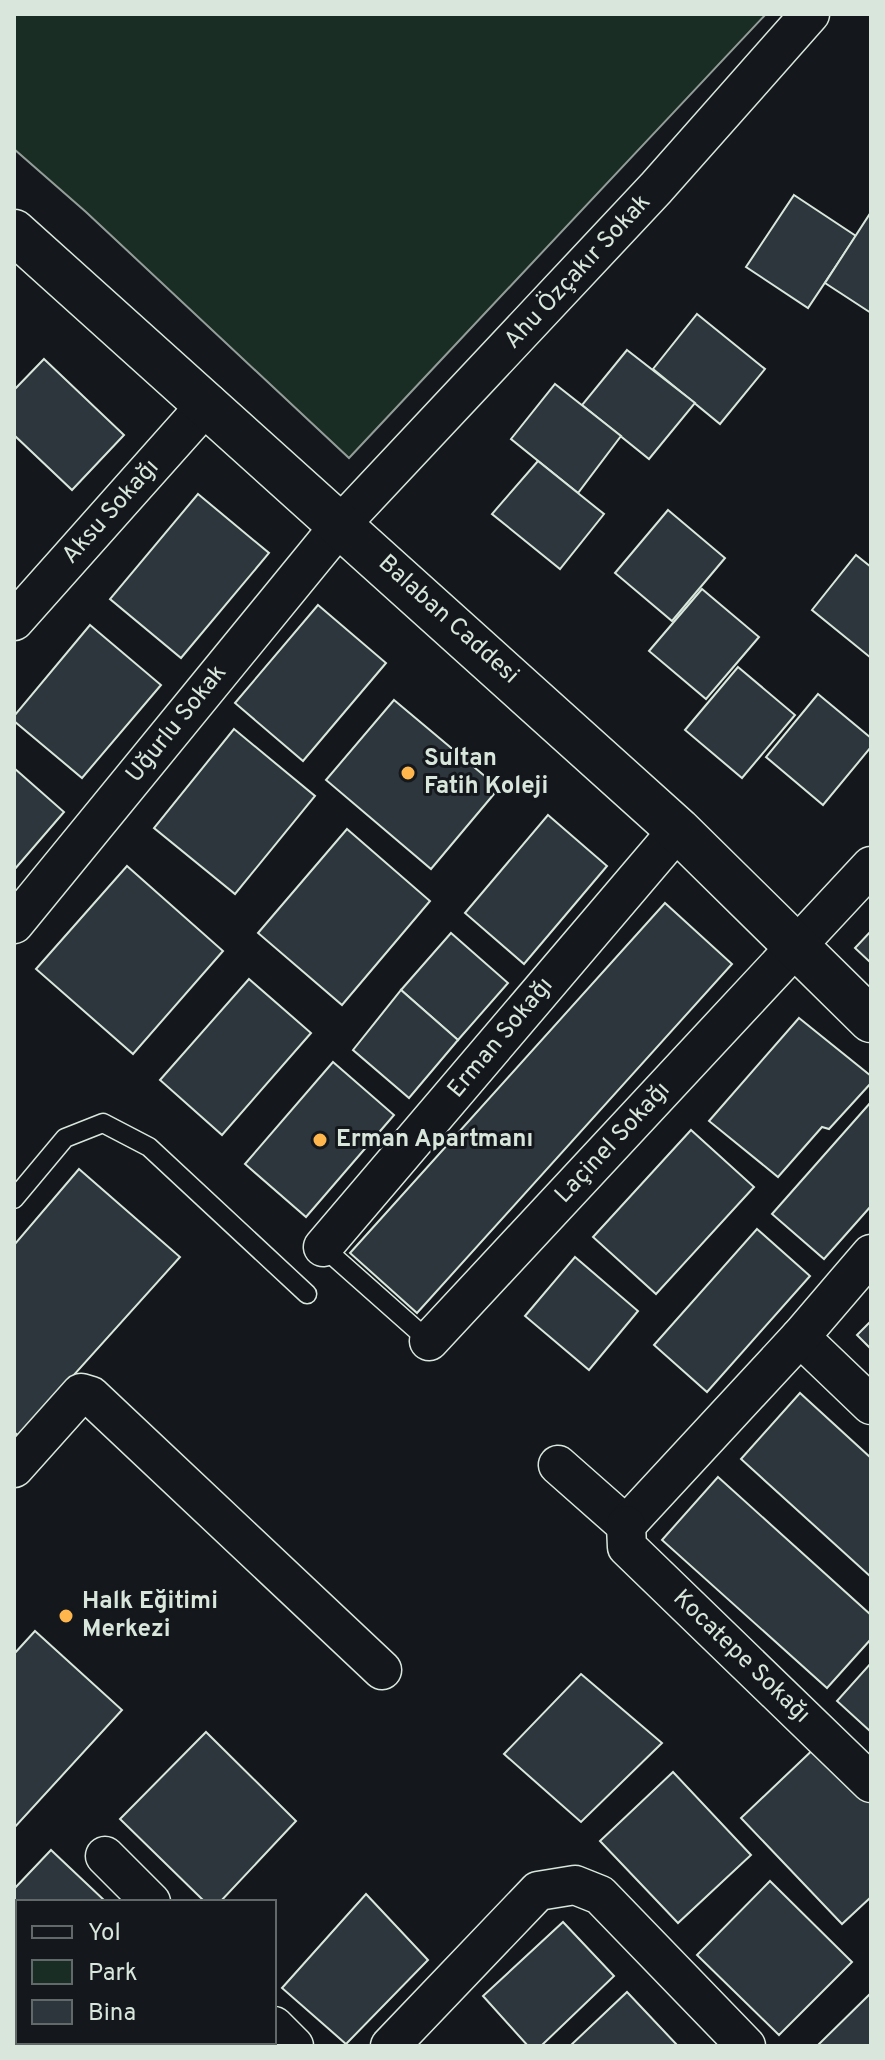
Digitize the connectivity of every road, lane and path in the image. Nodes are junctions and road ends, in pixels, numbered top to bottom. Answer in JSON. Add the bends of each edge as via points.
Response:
{"nodes":[{"id":1,"x":810,"y":14,"type":"edge"},
{"id":2,"x":14,"y":232,"type":"edge"},
{"id":3,"x":208,"y":403,"type":"junction"},
{"id":4,"x":341,"y":524,"type":"junction"},
{"id":5,"x":18,"y":608,"type":"edge"},
{"id":6,"x":678,"y":830,"type":"junction"},
{"id":7,"x":871,"y":866,"type":"edge"},
{"id":8,"x":14,"y":924,"type":"edge"},
{"id":9,"x":797,"y":945,"type":"junction"},
{"id":10,"x":871,"y":1020,"type":"edge"},
{"id":11,"x":14,"y":1199,"type":"edge"},
{"id":12,"x":323,"y":1247,"type":"joint"},
{"id":13,"x":871,"y":1254,"type":"edge"},
{"id":14,"x":307,"y":1294,"type":"dead end"},
{"id":15,"x":800,"y":1337,"type":"junction"},
{"id":16,"x":429,"y":1341,"type":"joint"},
{"id":17,"x":871,"y":1405,"type":"edge"},
{"id":18,"x":558,"y":1465,"type":"dead end"},
{"id":19,"x":14,"y":1468,"type":"edge"},
{"id":20,"x":626,"y":1525,"type":"junction"},
{"id":21,"x":382,"y":1670,"type":"dead end"},
{"id":22,"x":871,"y":1783,"type":"edge"},
{"id":23,"x":105,"y":1856,"type":"dead end"},
{"id":24,"x":149,"y":1900,"type":"edge"},
{"id":25,"x":276,"y":2028,"type":"edge"},
{"id":26,"x":294,"y":2046,"type":"edge"},
{"id":27,"x":390,"y":2046,"type":"edge"},
{"id":28,"x":746,"y":2046,"type":"edge"}],
"edges":[{"from":1,"to":4,"type":"street","name":"Ahu Özçakır Sokak","via":[[656,188]]},
{"from":2,"to":3,"type":"street","name":"Balaban Caddesi"},
{"from":3,"to":4,"type":"street","name":"Balaban Caddesi"},
{"from":3,"to":5,"type":"street","name":"Aksu Sokağı"},
{"from":4,"to":6,"type":"street","name":"Balaban Caddesi"},
{"from":4,"to":8,"type":"street","name":"Uğurlu Sokak"},
{"from":6,"to":9,"type":"street","name":"Balaban Caddesi"},
{"from":6,"to":12,"type":"street","name":"Erman Sokağı"},
{"from":7,"to":9,"type":"street","name":"Laçinel Sokağı"},
{"from":9,"to":10,"type":"street","name":"Balaban Caddesi"},
{"from":9,"to":16,"type":"street","name":"Laçinel Sokağı"},
{"from":11,"to":14,"type":"lane","via":[[65,1138],[103,1123],[149,1147]]},
{"from":12,"to":16,"type":"lane"},
{"from":13,"to":15,"type":"street"},
{"from":15,"to":17,"type":"street"},
{"from":15,"to":20,"type":"street"},
{"from":18,"to":20,"type":"street"},
{"from":19,"to":21,"type":"street","via":[[81,1393],[91,1396]]},
{"from":20,"to":22,"type":"street","name":"Kocatepe Sokağı","via":[[627,1547]]},
{"from":23,"to":24,"type":"street"},
{"from":25,"to":26,"type":"street"},
{"from":27,"to":28,"type":"street","via":[[538,1891],[575,1885],[600,1895]]}]}
